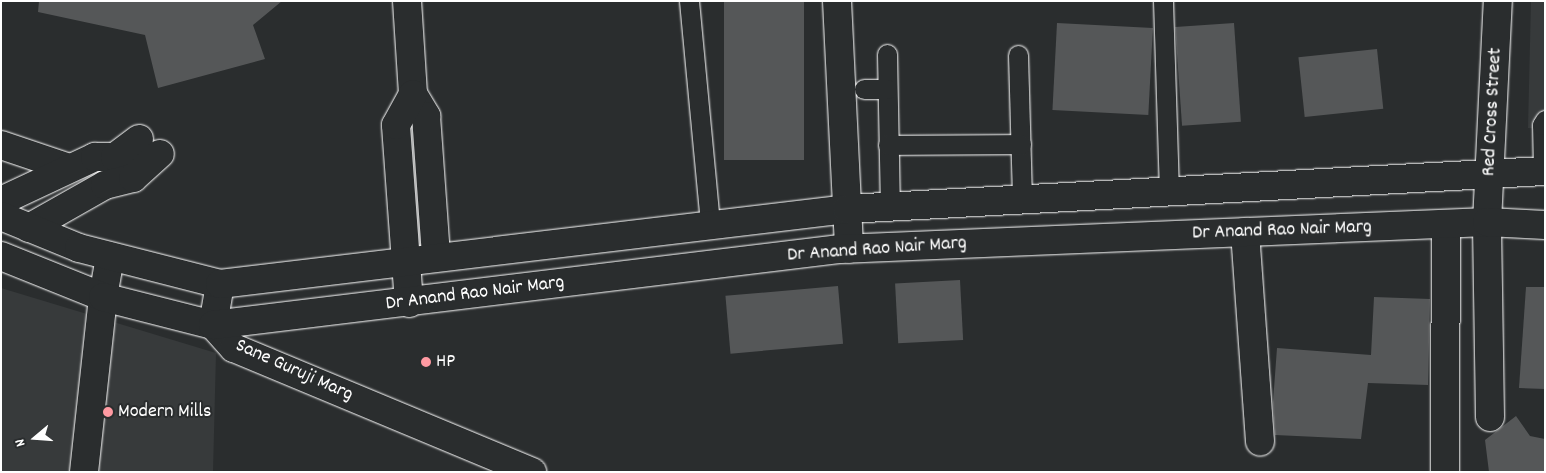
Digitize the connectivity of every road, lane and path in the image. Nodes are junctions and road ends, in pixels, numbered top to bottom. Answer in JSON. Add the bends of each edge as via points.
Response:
{"nodes":[{"id":1,"x":407,"y":1,"type":"edge"},
{"id":2,"x":689,"y":1,"type":"edge"},
{"id":3,"x":837,"y":1,"type":"edge"},
{"id":4,"x":1163,"y":1,"type":"edge"},
{"id":5,"x":1498,"y":1,"type":"edge"},
{"id":6,"x":887,"y":54,"type":"dead end"},
{"id":7,"x":1018,"y":55,"type":"dead end"},
{"id":8,"x":864,"y":90,"type":"dead end"},
{"id":9,"x":887,"y":90,"type":"junction"},
{"id":10,"x":412,"y":94,"type":"junction"},
{"id":11,"x":1545,"y":120,"type":"edge"},
{"id":12,"x":1021,"y":144,"type":"junction"},
{"id":13,"x":1,"y":145,"type":"edge"},
{"id":14,"x":888,"y":145,"type":"junction"},
{"id":15,"x":69,"y":168,"type":"junction"},
{"id":16,"x":1544,"y":171,"type":"edge"},
{"id":17,"x":1490,"y":174,"type":"junction"},
{"id":18,"x":1169,"y":190,"type":"junction"},
{"id":19,"x":1022,"y":199,"type":"junction"},
{"id":20,"x":1,"y":201,"type":"edge"},
{"id":21,"x":890,"y":207,"type":"junction"},
{"id":22,"x":846,"y":209,"type":"junction"},
{"id":23,"x":1,"y":216,"type":"edge"},
{"id":24,"x":1487,"y":222,"type":"junction"},
{"id":25,"x":1446,"y":224,"type":"junction"},
{"id":26,"x":710,"y":225,"type":"junction"},
{"id":27,"x":1545,"y":225,"type":"edge"},
{"id":28,"x":29,"y":228,"type":"junction"},
{"id":29,"x":1244,"y":232,"type":"junction"},
{"id":30,"x":849,"y":249,"type":"junction"},
{"id":31,"x":1,"y":256,"type":"edge"},
{"id":32,"x":110,"y":257,"type":"junction"},
{"id":33,"x":436,"y":257,"type":"junction"},
{"id":34,"x":406,"y":260,"type":"junction"},
{"id":35,"x":220,"y":284,"type":"junction"},
{"id":36,"x":103,"y":297,"type":"junction"},
{"id":37,"x":409,"y":303,"type":"junction"},
{"id":38,"x":213,"y":325,"type":"junction"},
{"id":39,"x":1490,"y":417,"type":"dead end"},
{"id":40,"x":1260,"y":441,"type":"dead end"},
{"id":41,"x":84,"y":472,"type":"edge"},
{"id":42,"x":532,"y":472,"type":"edge"},
{"id":43,"x":1445,"y":472,"type":"edge"}],
"edges":[{"from":1,"to":10,"type":"main road"},
{"from":2,"to":26,"type":"lane"},
{"from":3,"to":22,"type":"main road"},
{"from":4,"to":18,"type":"lane"},
{"from":5,"to":17,"type":"main road","name":"Red Cross Street"},
{"from":6,"to":9,"type":"lane"},
{"from":7,"to":12,"type":"lane"},
{"from":8,"to":9,"type":"lane"},
{"from":9,"to":14,"type":"lane"},
{"from":10,"to":33,"type":"main road","via":[[426,116]]},
{"from":10,"to":34,"type":"main road","via":[[396,125]]},
{"from":11,"to":16,"type":"lane","via":[[1542,125]]},
{"from":12,"to":14,"type":"lane"},
{"from":12,"to":19,"type":"lane"},
{"from":13,"to":15,"type":"main road"},
{"from":14,"to":21,"type":"lane"},
{"from":15,"to":20,"type":"main road"},
{"from":15,"to":28,"type":"main road","via":[[96,157],[115,157],[150,146],[133,178],[105,185]]},
{"from":16,"to":17,"type":"main road","name":"Dr Anand Rao Nair Marg"},
{"from":17,"to":18,"type":"main road","name":"Dr Anand Rao Nair Marg"},
{"from":17,"to":24,"type":"main road","name":"Red Cross Street"},
{"from":18,"to":19,"type":"main road","name":"Dr Anand Rao Nair Marg"},
{"from":19,"to":21,"type":"main road","name":"Dr Anand Rao Nair Marg"},
{"from":21,"to":22,"type":"main road","name":"Dr Anand Rao Nair Marg"},
{"from":22,"to":26,"type":"main road","name":"Dr Anand Rao Nair Marg"},
{"from":22,"to":30,"type":"main road"},
{"from":23,"to":28,"type":"main road"},
{"from":24,"to":25,"type":"main road","name":"Dr Anand Rao Nair Marg"},
{"from":24,"to":27,"type":"main road","name":"Dr Anand Rao Nair Marg"},
{"from":24,"to":39,"type":"main road","name":"Red Cross Street"},
{"from":25,"to":29,"type":"main road","name":"Dr Anand Rao Nair Marg"},
{"from":25,"to":43,"type":"main road"},
{"from":26,"to":33,"type":"main road","name":"Dr Anand Rao Nair Marg"},
{"from":28,"to":32,"type":"main road"},
{"from":29,"to":30,"type":"main road","name":"Dr Anand Rao Nair Marg"},
{"from":29,"to":40,"type":"main road"},
{"from":30,"to":37,"type":"main road","name":"Dr Anand Rao Nair Marg"},
{"from":31,"to":36,"type":"main road","name":"Sane Guruji Marg"},
{"from":32,"to":35,"type":"main road"},
{"from":32,"to":36,"type":"main road"},
{"from":33,"to":34,"type":"main road","name":"Dr Anand Rao Nair Marg"},
{"from":34,"to":35,"type":"main road","name":"Dr Anand Rao Nair Marg"},
{"from":34,"to":37,"type":"main road"},
{"from":35,"to":38,"type":"main road"},
{"from":36,"to":38,"type":"main road","name":"Sane Guruji Marg"},
{"from":36,"to":41,"type":"main road"},
{"from":37,"to":38,"type":"main road","name":"Dr Anand Rao Nair Marg"},
{"from":38,"to":42,"type":"main road","name":"Sane Guruji Marg","via":[[234,348]]}]}
